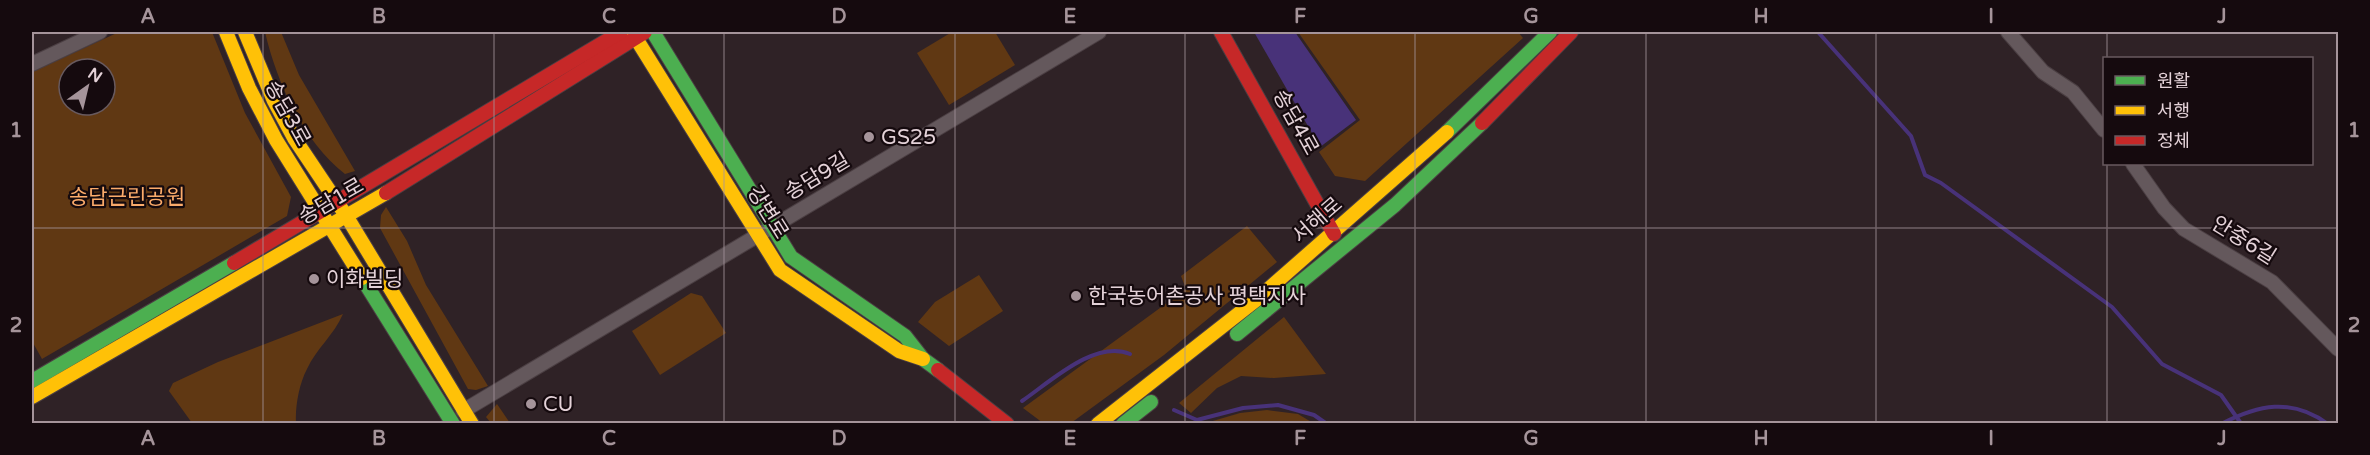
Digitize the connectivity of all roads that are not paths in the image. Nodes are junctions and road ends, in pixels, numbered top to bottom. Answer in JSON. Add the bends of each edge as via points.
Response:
{"nodes":[{"id":1,"x":100,"y":32,"type":"edge"},
{"id":2,"x":226,"y":32,"type":"edge"},
{"id":3,"x":245,"y":32,"type":"edge"},
{"id":4,"x":622,"y":32,"type":"edge"},
{"id":5,"x":654,"y":32,"type":"edge"},
{"id":6,"x":1100,"y":32,"type":"edge"},
{"id":7,"x":1221,"y":32,"type":"edge"},
{"id":8,"x":1234,"y":32,"type":"edge"},
{"id":9,"x":1550,"y":32,"type":"edge"},
{"id":10,"x":1571,"y":32,"type":"edge"},
{"id":11,"x":2010,"y":32,"type":"edge"},
{"id":12,"x":638,"y":34,"type":"edge"},
{"id":13,"x":32,"y":64,"type":"edge"},
{"id":14,"x":2103,"y":129,"type":"edge"},
{"id":15,"x":2134,"y":165,"type":"edge"},
{"id":16,"x":337,"y":203,"type":"junction"},
{"id":17,"x":322,"y":211,"type":"junction"},
{"id":18,"x":347,"y":217,"type":"junction"},
{"id":19,"x":332,"y":225,"type":"junction"},
{"id":20,"x":771,"y":227,"type":"junction"},
{"id":21,"x":1339,"y":229,"type":"junction"},
{"id":22,"x":756,"y":237,"type":"junction"},
{"id":23,"x":1229,"y":340,"type":"dead end"},
{"id":24,"x":2338,"y":349,"type":"edge"},
{"id":25,"x":923,"y":359,"type":"junction"},
{"id":26,"x":32,"y":381,"type":"edge"},
{"id":27,"x":1166,"y":391,"type":"dead end"},
{"id":28,"x":32,"y":397,"type":"edge"},
{"id":29,"x":463,"y":411,"type":"junction"},
{"id":30,"x":453,"y":423,"type":"edge"},
{"id":31,"x":472,"y":423,"type":"edge"},
{"id":32,"x":1007,"y":423,"type":"edge"},
{"id":33,"x":1098,"y":423,"type":"edge"},
{"id":34,"x":1123,"y":423,"type":"edge"}],
"edges":[{"from":1,"to":13,"type":"street"},
{"from":2,"to":17,"type":"main road","name":"송담3로","via":[[276,140]]},
{"from":3,"to":16,"type":"main road","name":"송담3로","via":[[274,101]]},
{"from":4,"to":16,"type":"main road","name":"송담1로"},
{"from":5,"to":20,"type":"main road","name":"강변로"},
{"from":6,"to":20,"type":"street","name":"송담9길"},
{"from":7,"to":21,"type":"main road","name":"송담4로"},
{"from":8,"to":21,"type":"main road","name":"송담4로"},
{"from":9,"to":21,"type":"main road","name":"서해로","via":[[1443,138]]},
{"from":10,"to":23,"type":"main road","name":"서해로","via":[[1429,174]]},
{"from":11,"to":14,"type":"street","via":[[2043,72],[2073,92]]},
{"from":12,"to":18,"type":"main road","name":"송담1로"},
{"from":12,"to":22,"type":"main road","name":"강변로"},
{"from":15,"to":24,"type":"street","name":"안중6길","via":[[2184,229],[2272,282]]},
{"from":16,"to":17,"type":"main road","name":"송담1로"},
{"from":16,"to":18,"type":"main road","name":"송담3로"},
{"from":17,"to":18,"type":"main road"},
{"from":17,"to":19,"type":"main road","name":"송담3로"},
{"from":17,"to":26,"type":"main road","name":"송담1로"},
{"from":18,"to":19,"type":"main road","name":"송담1로"},
{"from":18,"to":29,"type":"main road","name":"송담3로"},
{"from":19,"to":28,"type":"main road","name":"송담1로"},
{"from":19,"to":30,"type":"main road","name":"송담3로"},
{"from":20,"to":22,"type":"street","name":"송담9길"},
{"from":20,"to":25,"type":"main road","name":"강변로","via":[[791,257],[905,336]]},
{"from":21,"to":33,"type":"main road","name":"서해로","via":[[1177,366]]},
{"from":22,"to":25,"type":"main road","name":"강변로","via":[[780,270],[899,351]]},
{"from":22,"to":29,"type":"street","name":"송담9길"},
{"from":25,"to":32,"type":"main road","name":"강변로"},
{"from":27,"to":34,"type":"main road"},
{"from":29,"to":31,"type":"main road","name":"송담3로"}]}
